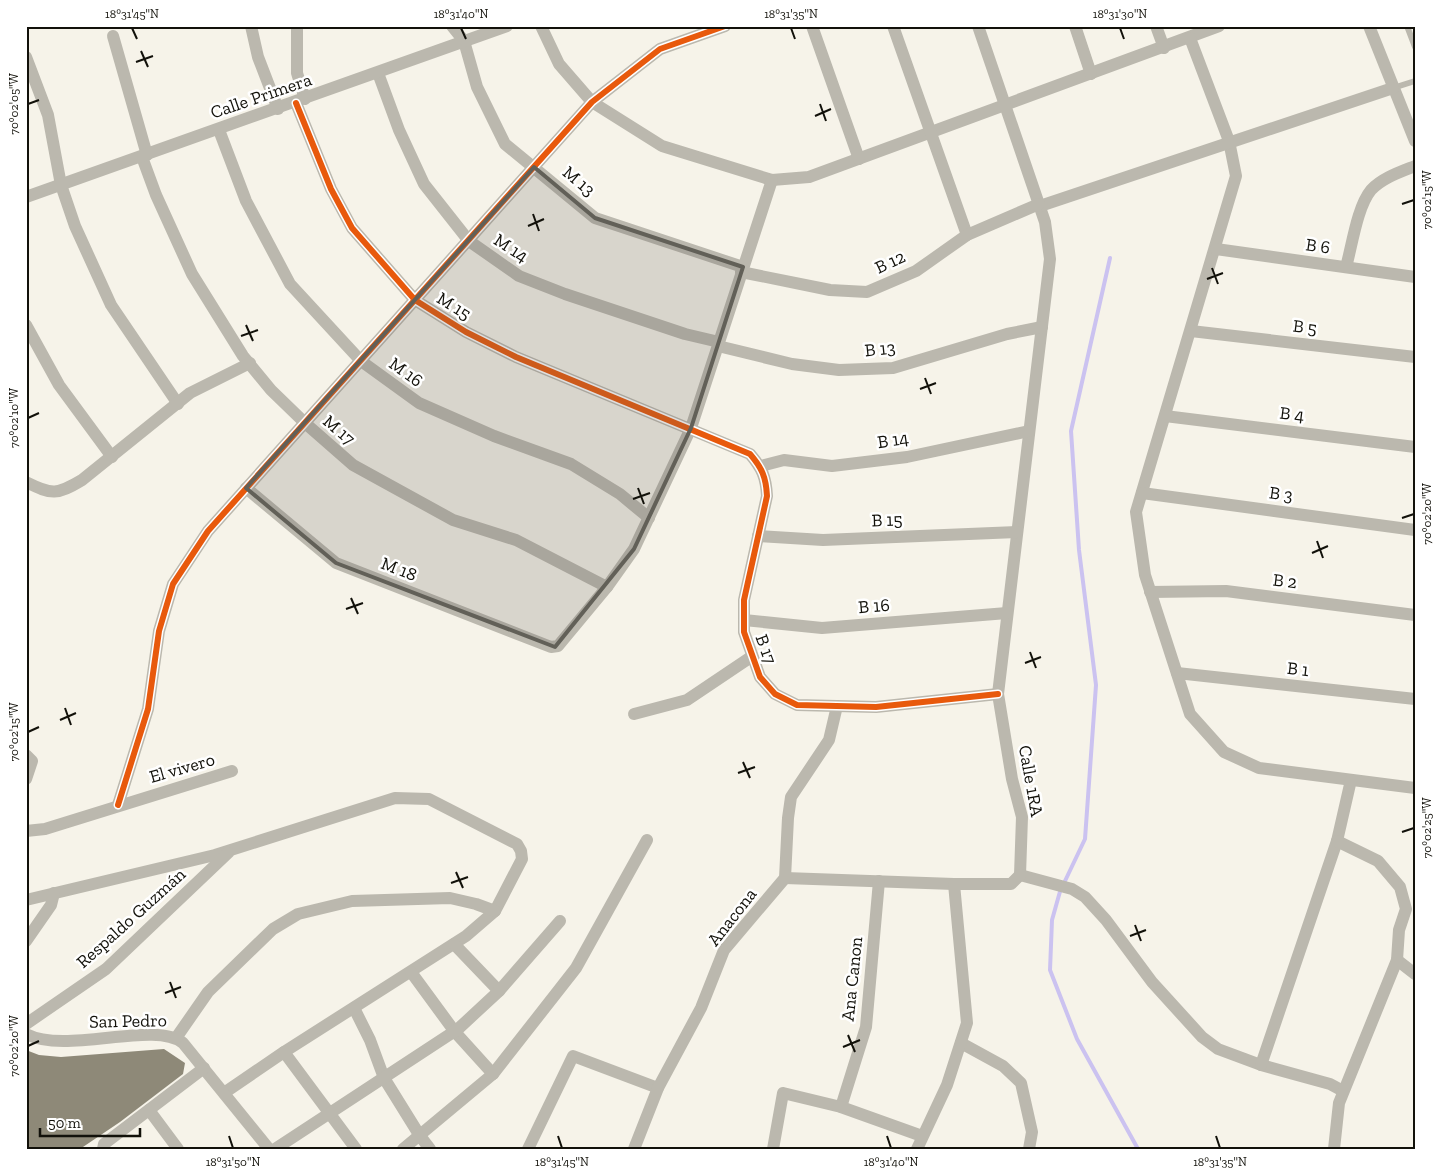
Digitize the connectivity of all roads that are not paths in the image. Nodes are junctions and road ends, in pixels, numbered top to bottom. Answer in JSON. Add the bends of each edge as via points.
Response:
{"nodes":[{"id":1,"x":251,"y":26,"type":"edge"},
{"id":2,"x":297,"y":26,"type":"edge"},
{"id":3,"x":452,"y":26,"type":"edge"},
{"id":4,"x":506,"y":26,"type":"edge"},
{"id":5,"x":540,"y":26,"type":"edge"},
{"id":6,"x":724,"y":26,"type":"edge"},
{"id":7,"x":812,"y":26,"type":"edge"},
{"id":8,"x":893,"y":26,"type":"edge"},
{"id":9,"x":978,"y":26,"type":"edge"},
{"id":10,"x":1075,"y":26,"type":"edge"},
{"id":11,"x":1156,"y":26,"type":"edge"},
{"id":12,"x":1219,"y":26,"type":"edge"},
{"id":13,"x":1369,"y":26,"type":"edge"},
{"id":14,"x":1407,"y":26,"type":"edge"},
{"id":15,"x":113,"y":36,"type":"dead end"},
{"id":16,"x":1190,"y":38,"type":"junction"},
{"id":17,"x":464,"y":41,"type":"junction"},
{"id":18,"x":1415,"y":47,"type":"edge"},
{"id":19,"x":1164,"y":48,"type":"junction"},
{"id":20,"x":26,"y":58,"type":"edge"},
{"id":21,"x":378,"y":73,"type":"junction"},
{"id":22,"x":1091,"y":74,"type":"junction"},
{"id":23,"x":1415,"y":81,"type":"edge"},
{"id":24,"x":1393,"y":88,"type":"junction"},
{"id":25,"x":301,"y":101,"type":"junction"},
{"id":26,"x":592,"y":102,"type":"junction"},
{"id":27,"x":1004,"y":105,"type":"junction"},
{"id":28,"x":278,"y":109,"type":"junction"},
{"id":29,"x":219,"y":130,"type":"junction"},
{"id":30,"x":932,"y":132,"type":"junction"},
{"id":31,"x":1415,"y":140,"type":"edge"},
{"id":32,"x":1229,"y":142,"type":"junction"},
{"id":33,"x":144,"y":156,"type":"junction"},
{"id":34,"x":859,"y":159,"type":"junction"},
{"id":35,"x":1415,"y":166,"type":"edge"},
{"id":36,"x":534,"y":167,"type":"junction"},
{"id":37,"x":772,"y":180,"type":"junction"},
{"id":38,"x":61,"y":186,"type":"junction"},
{"id":39,"x":26,"y":198,"type":"edge"},
{"id":40,"x":1039,"y":205,"type":"junction"},
{"id":41,"x":968,"y":235,"type":"junction"},
{"id":42,"x":469,"y":241,"type":"junction"},
{"id":43,"x":1216,"y":249,"type":"junction"},
{"id":44,"x":1346,"y":267,"type":"junction"},
{"id":45,"x":742,"y":270,"type":"junction"},
{"id":46,"x":1415,"y":277,"type":"edge"},
{"id":47,"x":416,"y":300,"type":"junction"},
{"id":48,"x":26,"y":325,"type":"edge"},
{"id":49,"x":1042,"y":327,"type":"junction"},
{"id":50,"x":1192,"y":331,"type":"junction"},
{"id":51,"x":718,"y":344,"type":"junction"},
{"id":52,"x":1415,"y":357,"type":"edge"},
{"id":53,"x":361,"y":361,"type":"junction"},
{"id":54,"x":250,"y":363,"type":"junction"},
{"id":55,"x":178,"y":404,"type":"junction"},
{"id":56,"x":1165,"y":416,"type":"junction"},
{"id":57,"x":305,"y":423,"type":"junction"},
{"id":58,"x":692,"y":428,"type":"junction"},
{"id":59,"x":1030,"y":431,"type":"junction"},
{"id":60,"x":1415,"y":447,"type":"edge"},
{"id":61,"x":112,"y":457,"type":"junction"},
{"id":62,"x":761,"y":466,"type":"junction"},
{"id":63,"x":26,"y":482,"type":"edge"},
{"id":64,"x":246,"y":488,"type":"junction"},
{"id":65,"x":1142,"y":493,"type":"junction"},
{"id":66,"x":649,"y":518,"type":"junction"},
{"id":67,"x":1415,"y":530,"type":"edge"},
{"id":68,"x":1017,"y":532,"type":"junction"},
{"id":69,"x":758,"y":536,"type":"junction"},
{"id":70,"x":607,"y":587,"type":"junction"},
{"id":71,"x":1150,"y":592,"type":"junction"},
{"id":72,"x":1007,"y":613,"type":"junction"},
{"id":73,"x":1415,"y":615,"type":"edge"},
{"id":74,"x":744,"y":620,"type":"junction"},
{"id":75,"x":751,"y":657,"type":"junction"},
{"id":76,"x":1177,"y":673,"type":"junction"},
{"id":77,"x":998,"y":694,"type":"junction"},
{"id":78,"x":1415,"y":700,"type":"edge"},
{"id":79,"x":837,"y":706,"type":"junction"},
{"id":80,"x":634,"y":714,"type":"dead end"},
{"id":81,"x":26,"y":755,"type":"edge"},
{"id":82,"x":232,"y":772,"type":"dead end"},
{"id":83,"x":26,"y":779,"type":"edge"},
{"id":84,"x":1351,"y":780,"type":"junction"},
{"id":85,"x":1415,"y":788,"type":"edge"},
{"id":86,"x":118,"y":805,"type":"junction"},
{"id":87,"x":26,"y":831,"type":"edge"},
{"id":88,"x":646,"y":840,"type":"dead end"},
{"id":89,"x":1337,"y":841,"type":"junction"},
{"id":90,"x":231,"y":850,"type":"junction"},
{"id":91,"x":1020,"y":875,"type":"junction"},
{"id":92,"x":785,"y":878,"type":"junction"},
{"id":93,"x":880,"y":882,"type":"junction"},
{"id":94,"x":954,"y":884,"type":"junction"},
{"id":95,"x":54,"y":893,"type":"junction"},
{"id":96,"x":26,"y":900,"type":"edge"},
{"id":97,"x":495,"y":911,"type":"junction"},
{"id":98,"x":560,"y":920,"type":"dead end"},
{"id":99,"x":26,"y":941,"type":"edge"},
{"id":100,"x":454,"y":944,"type":"junction"},
{"id":101,"x":1397,"y":960,"type":"junction"},
{"id":102,"x":411,"y":972,"type":"junction"},
{"id":103,"x":1415,"y":974,"type":"edge"},
{"id":104,"x":499,"y":991,"type":"junction"},
{"id":105,"x":354,"y":1008,"type":"junction"},
{"id":106,"x":26,"y":1024,"type":"edge"},
{"id":107,"x":455,"y":1032,"type":"junction"},
{"id":108,"x":26,"y":1034,"type":"edge"},
{"id":109,"x":176,"y":1038,"type":"junction"},
{"id":110,"x":961,"y":1043,"type":"junction"},
{"id":111,"x":284,"y":1052,"type":"junction"},
{"id":112,"x":1261,"y":1065,"type":"junction"},
{"id":113,"x":204,"y":1068,"type":"junction"},
{"id":114,"x":493,"y":1074,"type":"junction"},
{"id":115,"x":384,"y":1078,"type":"junction"},
{"id":116,"x":658,"y":1088,"type":"junction"},
{"id":117,"x":1343,"y":1091,"type":"junction"},
{"id":118,"x":224,"y":1093,"type":"junction"},
{"id":119,"x":840,"y":1107,"type":"junction"},
{"id":120,"x":149,"y":1110,"type":"junction"},
{"id":121,"x":329,"y":1115,"type":"junction"},
{"id":122,"x":420,"y":1136,"type":"junction"},
{"id":123,"x":922,"y":1136,"type":"junction"},
{"id":124,"x":103,"y":1149,"type":"edge"},
{"id":125,"x":178,"y":1149,"type":"edge"},
{"id":126,"x":269,"y":1149,"type":"edge"},
{"id":127,"x":275,"y":1149,"type":"edge"},
{"id":128,"x":356,"y":1149,"type":"edge"},
{"id":129,"x":403,"y":1149,"type":"edge"},
{"id":130,"x":430,"y":1149,"type":"edge"},
{"id":131,"x":528,"y":1149,"type":"edge"},
{"id":132,"x":634,"y":1149,"type":"edge"},
{"id":133,"x":773,"y":1149,"type":"edge"},
{"id":134,"x":917,"y":1149,"type":"edge"},
{"id":135,"x":1029,"y":1149,"type":"edge"},
{"id":136,"x":1334,"y":1149,"type":"edge"}],
"edges":[{"from":1,"to":28,"type":"street","via":[[258,57]]},
{"from":2,"to":25,"type":"street","name":"M 15","via":[[297,73]]},
{"from":3,"to":17,"type":"street"},
{"from":4,"to":17,"type":"street","name":"Calle Primera"},
{"from":5,"to":26,"type":"street","via":[[559,64]]},
{"from":6,"to":26,"type":"street","via":[[660,49]]},
{"from":7,"to":34,"type":"street"},
{"from":8,"to":30,"type":"street"},
{"from":9,"to":27,"type":"street","name":"Calle 1RA"},
{"from":10,"to":22,"type":"street"},
{"from":11,"to":19,"type":"street"},
{"from":12,"to":16,"type":"street"},
{"from":13,"to":24,"type":"street"},
{"from":14,"to":18,"type":"lane"},
{"from":15,"to":33,"type":"street","name":"M 17"},
{"from":16,"to":19,"type":"street"},
{"from":16,"to":32,"type":"street"},
{"from":17,"to":21,"type":"street","name":"Calle Primera"},
{"from":17,"to":36,"type":"street","name":"M 13","via":[[477,87],[506,144]]},
{"from":19,"to":22,"type":"street"},
{"from":20,"to":38,"type":"street","via":[[48,115]]},
{"from":21,"to":25,"type":"street","name":"Calle Primera"},
{"from":21,"to":42,"type":"street","name":"M 14","via":[[424,184]]},
{"from":22,"to":27,"type":"street"},
{"from":23,"to":24,"type":"lane"},
{"from":24,"to":31,"type":"street"},
{"from":24,"to":32,"type":"street","name":"B 12"},
{"from":25,"to":28,"type":"street","name":"Calle Primera"},
{"from":25,"to":47,"type":"street","name":"M 15","via":[[331,189],[352,228]]},
{"from":26,"to":36,"type":"street"},
{"from":26,"to":37,"type":"street","via":[[662,146]]},
{"from":27,"to":30,"type":"street"},
{"from":27,"to":40,"type":"street","name":"Calle 1RA"},
{"from":28,"to":29,"type":"street","name":"Calle Primera"},
{"from":29,"to":33,"type":"street","name":"Calle Primera"},
{"from":29,"to":53,"type":"street","name":"M 16","via":[[246,201],[290,284]]},
{"from":30,"to":34,"type":"street"},
{"from":30,"to":41,"type":"street"},
{"from":32,"to":40,"type":"street","name":"B 12"},
{"from":32,"to":43,"type":"street","via":[[1236,176]]},
{"from":33,"to":38,"type":"street","name":"Calle Primera"},
{"from":33,"to":54,"type":"street","name":"M 17","via":[[156,195],[192,274]]},
{"from":34,"to":37,"type":"street","via":[[809,177]]},
{"from":35,"to":44,"type":"street","via":[[1385,179],[1371,190],[1363,206]]},
{"from":36,"to":42,"type":"street"},
{"from":36,"to":45,"type":"street","name":"M 13","via":[[596,218]]},
{"from":37,"to":45,"type":"street"},
{"from":38,"to":39,"type":"street","name":"Calle Primera"},
{"from":38,"to":55,"type":"street","via":[[74,226],[110,305]]},
{"from":40,"to":41,"type":"street","name":"B 12"},
{"from":40,"to":49,"type":"street","name":"Calle 1RA","via":[[1050,259]]},
{"from":41,"to":45,"type":"street","name":"B 12","via":[[916,271],[868,292],[830,290]]},
{"from":42,"to":47,"type":"street"},
{"from":42,"to":51,"type":"street","name":"M 14","via":[[519,276]]},
{"from":43,"to":44,"type":"street","name":"B 6"},
{"from":43,"to":50,"type":"street"},
{"from":44,"to":46,"type":"street","name":"B 6"},
{"from":45,"to":51,"type":"street"},
{"from":47,"to":53,"type":"street"},
{"from":47,"to":58,"type":"street","name":"M 15","via":[[466,332],[516,357]]},
{"from":48,"to":61,"type":"street","via":[[59,385]]},
{"from":49,"to":51,"type":"street","name":"B 13","via":[[1007,334],[893,368],[830,369],[792,364]]},
{"from":49,"to":59,"type":"street","name":"Calle 1RA"},
{"from":50,"to":52,"type":"street","name":"B 5"},
{"from":50,"to":56,"type":"street"},
{"from":51,"to":58,"type":"street"},
{"from":53,"to":57,"type":"street"},
{"from":53,"to":66,"type":"street","name":"M 16","via":[[418,403],[494,436],[571,464],[620,494]]},
{"from":54,"to":55,"type":"street","via":[[190,393]]},
{"from":54,"to":57,"type":"street","name":"M 17","via":[[271,390]]},
{"from":55,"to":61,"type":"street"},
{"from":56,"to":60,"type":"street","name":"B 4"},
{"from":56,"to":65,"type":"street"},
{"from":57,"to":64,"type":"street"},
{"from":57,"to":70,"type":"street","name":"M 17","via":[[353,464],[454,520],[516,540]]},
{"from":58,"to":62,"type":"street","via":[[750,454]]},
{"from":58,"to":66,"type":"street"},
{"from":59,"to":62,"type":"street","name":"B 14","via":[[907,457],[832,466],[784,460]]},
{"from":59,"to":68,"type":"street","name":"Calle 1RA"},
{"from":61,"to":63,"type":"street","via":[[66,490],[48,493]]},
{"from":62,"to":69,"type":"street","name":"B 17","via":[[766,479],[766,496]]},
{"from":64,"to":70,"type":"street","name":"M 18","via":[[336,563],[551,647],[558,646]]},
{"from":64,"to":86,"type":"street","via":[[208,531],[173,584],[159,630],[148,709]]},
{"from":65,"to":67,"type":"street","name":"B 3"},
{"from":65,"to":71,"type":"street","via":[[1136,512]]},
{"from":66,"to":70,"type":"street","via":[[634,549]]},
{"from":68,"to":69,"type":"street","name":"B 15","via":[[823,540]]},
{"from":68,"to":72,"type":"street","name":"Calle 1RA"},
{"from":69,"to":74,"type":"street","name":"B 17","via":[[744,600]]},
{"from":71,"to":73,"type":"street","name":"B 2","via":[[1226,591]]},
{"from":71,"to":76,"type":"street"},
{"from":72,"to":74,"type":"street","name":"B 16","via":[[822,628]]},
{"from":72,"to":77,"type":"street","name":"Calle 1RA"},
{"from":74,"to":75,"type":"street","name":"B 17"},
{"from":75,"to":79,"type":"street","name":"B 17","via":[[760,677],[776,694],[797,705]]},
{"from":75,"to":80,"type":"street","via":[[687,700]]},
{"from":76,"to":78,"type":"street","name":"B 1"},
{"from":76,"to":84,"type":"street","via":[[1190,714],[1224,752],[1259,768]]},
{"from":77,"to":79,"type":"street","name":"B 17","via":[[876,707]]},
{"from":77,"to":91,"type":"street","name":"Calle 1RA","via":[[1012,779],[1022,817]]},
{"from":79,"to":92,"type":"street","via":[[829,740],[791,797]]},
{"from":81,"to":83,"type":"street","via":[[32,761]]},
{"from":82,"to":86,"type":"street","name":"El vivero"},
{"from":84,"to":85,"type":"street"},
{"from":84,"to":89,"type":"street"},
{"from":86,"to":87,"type":"street","name":"El vivero","via":[[45,829]]},
{"from":88,"to":114,"type":"street","via":[[576,968]]},
{"from":89,"to":101,"type":"street","via":[[1378,861],[1400,887],[1406,909],[1399,930]]},
{"from":89,"to":112,"type":"street"},
{"from":90,"to":95,"type":"street"},
{"from":90,"to":97,"type":"street","via":[[395,798],[429,799],[517,844],[522,859]]},
{"from":90,"to":106,"type":"street","name":"Respaldo Guzmán","via":[[106,969]]},
{"from":91,"to":94,"type":"street","via":[[1010,884]]},
{"from":91,"to":112,"type":"street","via":[[1072,889],[1085,897],[1152,982],[1202,1037],[1218,1049]]},
{"from":92,"to":93,"type":"street"},
{"from":92,"to":116,"type":"street","name":"Anacona","via":[[724,950],[701,1008]]},
{"from":93,"to":94,"type":"street"},
{"from":93,"to":119,"type":"street","name":"Ana Canon","via":[[866,1027]]},
{"from":94,"to":110,"type":"street","via":[[967,1023]]},
{"from":95,"to":96,"type":"street"},
{"from":95,"to":99,"type":"street","via":[[51,905]]},
{"from":97,"to":100,"type":"street"},
{"from":97,"to":109,"type":"street","via":[[450,898],[352,901],[298,914],[274,929],[208,992]]},
{"from":98,"to":104,"type":"street"},
{"from":100,"to":102,"type":"street"},
{"from":100,"to":104,"type":"street"},
{"from":101,"to":103,"type":"street"},
{"from":101,"to":117,"type":"street"},
{"from":102,"to":105,"type":"street"},
{"from":102,"to":107,"type":"street"},
{"from":104,"to":107,"type":"street"},
{"from":105,"to":111,"type":"street"},
{"from":105,"to":115,"type":"street"},
{"from":107,"to":114,"type":"street"},
{"from":107,"to":115,"type":"street"},
{"from":108,"to":109,"type":"street","name":"San Pedro","via":[[50,1042],[156,1036]]},
{"from":109,"to":113,"type":"street","name":"San Pedro"},
{"from":110,"to":123,"type":"street","via":[[947,1085]]},
{"from":110,"to":135,"type":"street","via":[[1003,1066],[1021,1083],[1032,1132]]},
{"from":111,"to":118,"type":"street"},
{"from":111,"to":121,"type":"street"},
{"from":112,"to":117,"type":"street","via":[[1330,1084]]},
{"from":113,"to":118,"type":"street","name":"San Pedro"},
{"from":113,"to":120,"type":"street"},
{"from":114,"to":122,"type":"street"},
{"from":115,"to":121,"type":"street"},
{"from":115,"to":122,"type":"street"},
{"from":116,"to":131,"type":"street","via":[[573,1056]]},
{"from":116,"to":132,"type":"street","name":"Anacona"},
{"from":117,"to":136,"type":"street"},
{"from":118,"to":126,"type":"street","name":"San Pedro"},
{"from":119,"to":123,"type":"street"},
{"from":119,"to":133,"type":"street","via":[[783,1093]]},
{"from":120,"to":124,"type":"street","via":[[104,1144]]},
{"from":120,"to":125,"type":"street"},
{"from":121,"to":127,"type":"street"},
{"from":121,"to":128,"type":"street"},
{"from":122,"to":129,"type":"street"},
{"from":122,"to":130,"type":"street"},
{"from":123,"to":134,"type":"street"}]}
